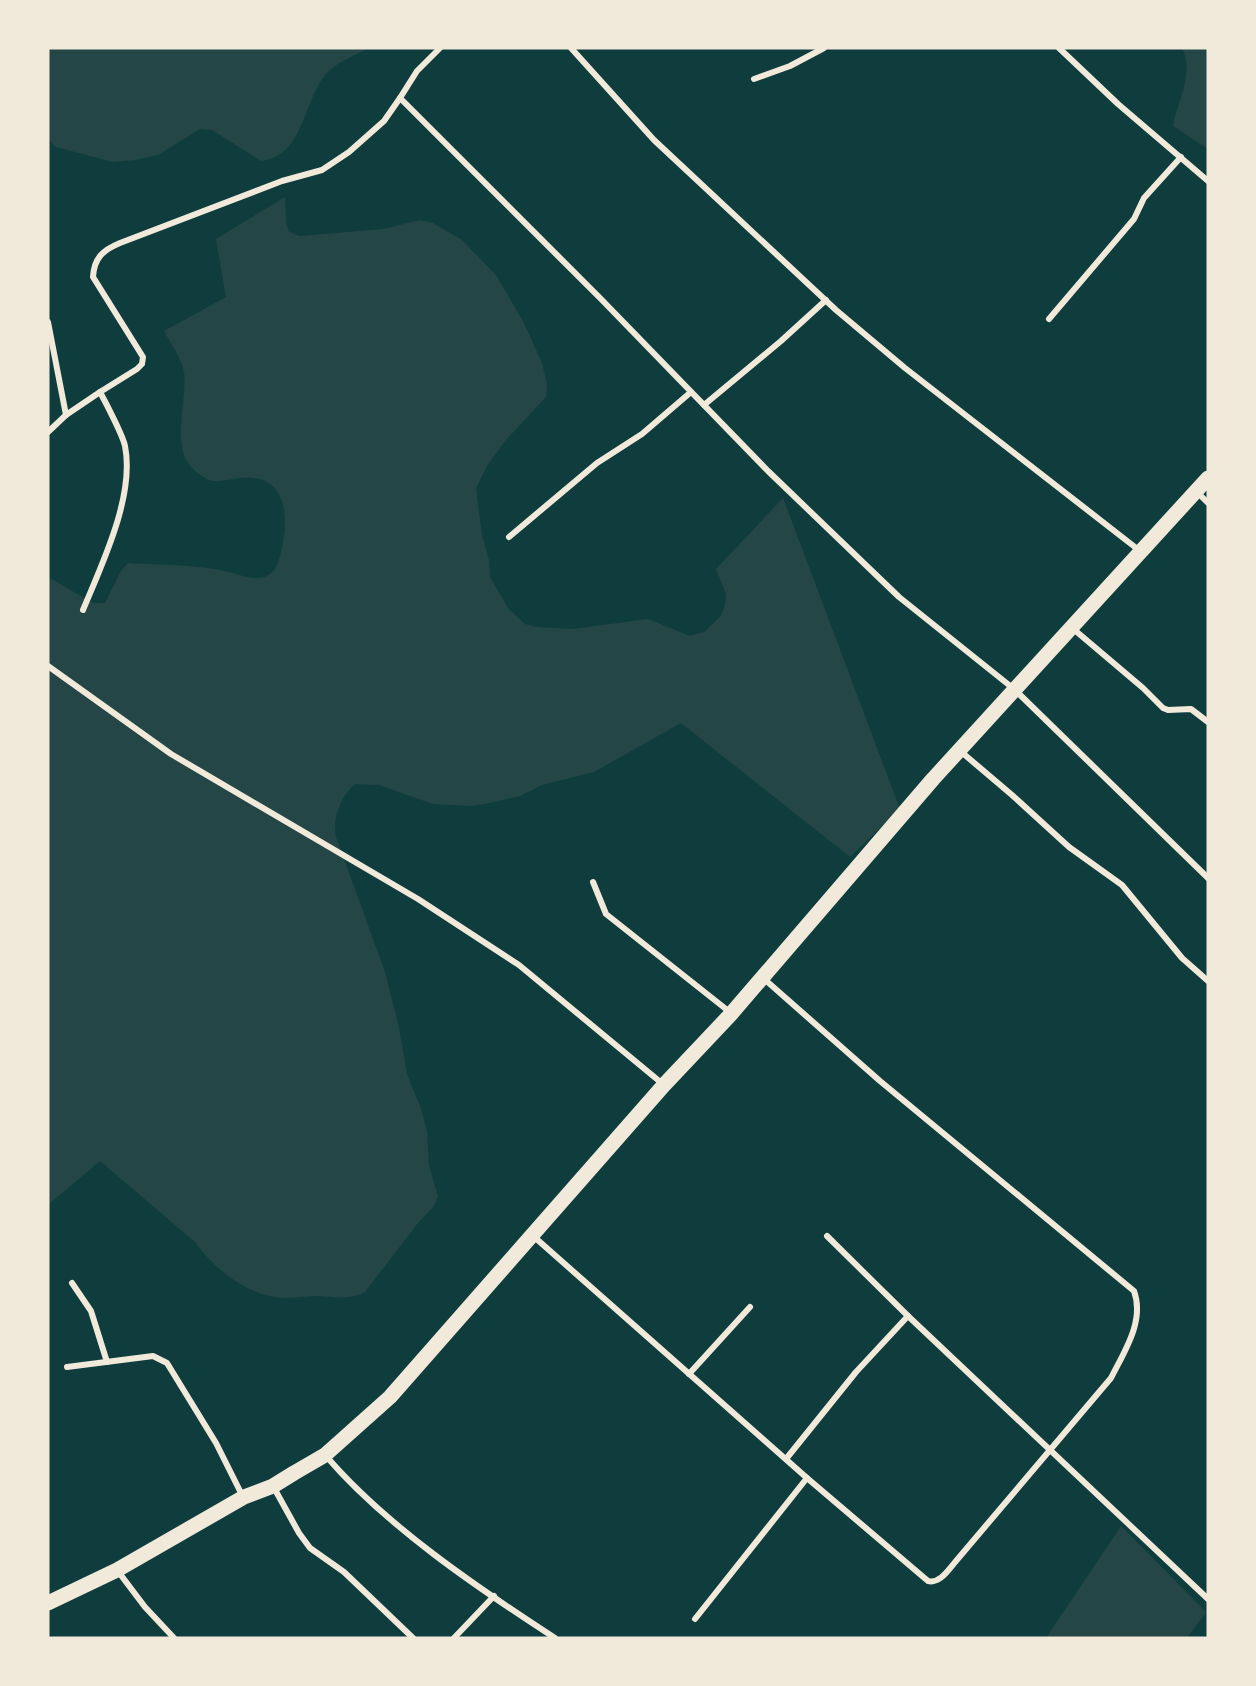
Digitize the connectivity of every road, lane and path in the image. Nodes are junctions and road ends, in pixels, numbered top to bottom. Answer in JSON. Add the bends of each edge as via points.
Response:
{"nodes":[{"id":1,"x":440,"y":48,"type":"edge"},
{"id":2,"x":571,"y":48,"type":"edge"},
{"id":3,"x":825,"y":48,"type":"edge"},
{"id":4,"x":1059,"y":48,"type":"edge"},
{"id":5,"x":754,"y":79,"type":"dead end"},
{"id":6,"x":400,"y":98,"type":"junction"},
{"id":7,"x":1181,"y":157,"type":"junction"},
{"id":8,"x":1208,"y":181,"type":"edge"},
{"id":9,"x":826,"y":300,"type":"junction"},
{"id":10,"x":1049,"y":319,"type":"dead end"},
{"id":11,"x":48,"y":322,"type":"edge"},
{"id":12,"x":100,"y":392,"type":"junction"},
{"id":13,"x":691,"y":392,"type":"junction"},
{"id":14,"x":704,"y":405,"type":"junction"},
{"id":15,"x":66,"y":415,"type":"junction"},
{"id":16,"x":48,"y":432,"type":"edge"},
{"id":17,"x":1208,"y":478,"type":"edge"},
{"id":18,"x":1195,"y":490,"type":"junction"},
{"id":19,"x":1208,"y":503,"type":"edge"},
{"id":20,"x":509,"y":537,"type":"dead end"},
{"id":21,"x":1140,"y":550,"type":"junction"},
{"id":22,"x":83,"y":610,"type":"dead end"},
{"id":23,"x":1071,"y":626,"type":"junction"},
{"id":24,"x":48,"y":666,"type":"edge"},
{"id":25,"x":1014,"y":689,"type":"junction"},
{"id":26,"x":1208,"y":722,"type":"edge"},
{"id":27,"x":959,"y":750,"type":"junction"},
{"id":28,"x":1208,"y":878,"type":"edge"},
{"id":29,"x":593,"y":882,"type":"dead end"},
{"id":30,"x":762,"y":977,"type":"junction"},
{"id":31,"x":1208,"y":981,"type":"edge"},
{"id":32,"x":731,"y":1014,"type":"junction"},
{"id":33,"x":664,"y":1085,"type":"junction"},
{"id":34,"x":532,"y":1235,"type":"junction"},
{"id":35,"x":827,"y":1236,"type":"dead end"},
{"id":36,"x":72,"y":1283,"type":"dead end"},
{"id":37,"x":750,"y":1307,"type":"dead end"},
{"id":38,"x":908,"y":1316,"type":"junction"},
{"id":39,"x":107,"y":1362,"type":"junction"},
{"id":40,"x":67,"y":1367,"type":"dead end"},
{"id":41,"x":689,"y":1374,"type":"junction"},
{"id":42,"x":1049,"y":1451,"type":"junction"},
{"id":43,"x":325,"y":1455,"type":"junction"},
{"id":44,"x":786,"y":1460,"type":"junction"},
{"id":45,"x":807,"y":1478,"type":"junction"},
{"id":46,"x":273,"y":1486,"type":"junction"},
{"id":47,"x":244,"y":1497,"type":"junction"},
{"id":48,"x":117,"y":1570,"type":"junction"},
{"id":49,"x":494,"y":1596,"type":"junction"},
{"id":50,"x":1208,"y":1599,"type":"edge"},
{"id":51,"x":48,"y":1603,"type":"edge"},
{"id":52,"x":695,"y":1619,"type":"dead end"},
{"id":53,"x":174,"y":1638,"type":"edge"},
{"id":54,"x":413,"y":1638,"type":"edge"},
{"id":55,"x":454,"y":1638,"type":"edge"},
{"id":56,"x":555,"y":1638,"type":"edge"}],
"edges":[{"from":1,"to":6,"type":"street","via":[[417,71]]},
{"from":2,"to":9,"type":"street","via":[[654,140]]},
{"from":3,"to":5,"type":"street"},
{"from":4,"to":7,"type":"street"},
{"from":6,"to":12,"type":"street","via":[[384,121],[322,170],[282,181],[120,243],[99,255],[93,278],[143,357],[137,369]]},
{"from":6,"to":13,"type":"street"},
{"from":7,"to":8,"type":"street"},
{"from":7,"to":10,"type":"street"},
{"from":9,"to":14,"type":"street"},
{"from":9,"to":21,"type":"street","via":[[905,368]]},
{"from":11,"to":15,"type":"street"},
{"from":12,"to":15,"type":"street"},
{"from":12,"to":22,"type":"street","via":[[125,443],[128,468],[123,502]]},
{"from":13,"to":14,"type":"street"},
{"from":13,"to":20,"type":"street","via":[[642,434],[597,463]]},
{"from":14,"to":25,"type":"street","via":[[899,597]]},
{"from":15,"to":16,"type":"street"},
{"from":17,"to":18,"type":"main road"},
{"from":18,"to":19,"type":"street"},
{"from":18,"to":21,"type":"main road"},
{"from":21,"to":23,"type":"main road"},
{"from":23,"to":25,"type":"main road"},
{"from":23,"to":26,"type":"street","via":[[1163,708],[1191,709]]},
{"from":24,"to":33,"type":"street","via":[[171,754],[418,899],[519,965]]},
{"from":25,"to":27,"type":"main road"},
{"from":25,"to":28,"type":"street"},
{"from":27,"to":30,"type":"main road"},
{"from":27,"to":31,"type":"street","via":[[1069,847],[1122,885],[1182,958]]},
{"from":29,"to":32,"type":"street","via":[[606,914]]},
{"from":30,"to":32,"type":"main road"},
{"from":30,"to":42,"type":"street","via":[[880,1081],[1134,1291],[1138,1317],[1127,1346],[1110,1378]]},
{"from":32,"to":33,"type":"main road"},
{"from":33,"to":34,"type":"main road"},
{"from":34,"to":41,"type":"street"},
{"from":34,"to":43,"type":"main road","via":[[390,1397]]},
{"from":35,"to":38,"type":"street"},
{"from":36,"to":39,"type":"street","via":[[91,1311]]},
{"from":37,"to":41,"type":"street"},
{"from":38,"to":42,"type":"street"},
{"from":38,"to":44,"type":"street","via":[[856,1372]]},
{"from":39,"to":40,"type":"street"},
{"from":39,"to":47,"type":"street","via":[[153,1356],[167,1363]]},
{"from":41,"to":44,"type":"street"},
{"from":42,"to":45,"type":"street","via":[[933,1583]]},
{"from":42,"to":50,"type":"street"},
{"from":43,"to":46,"type":"main road"},
{"from":43,"to":49,"type":"street","via":[[374,1504]]},
{"from":44,"to":45,"type":"street"},
{"from":45,"to":52,"type":"street"},
{"from":46,"to":47,"type":"main road"},
{"from":46,"to":54,"type":"street","via":[[310,1548],[344,1572]]},
{"from":47,"to":48,"type":"main road"},
{"from":48,"to":51,"type":"main road"},
{"from":48,"to":53,"type":"street"},
{"from":49,"to":55,"type":"street"},
{"from":49,"to":56,"type":"street"}]}
